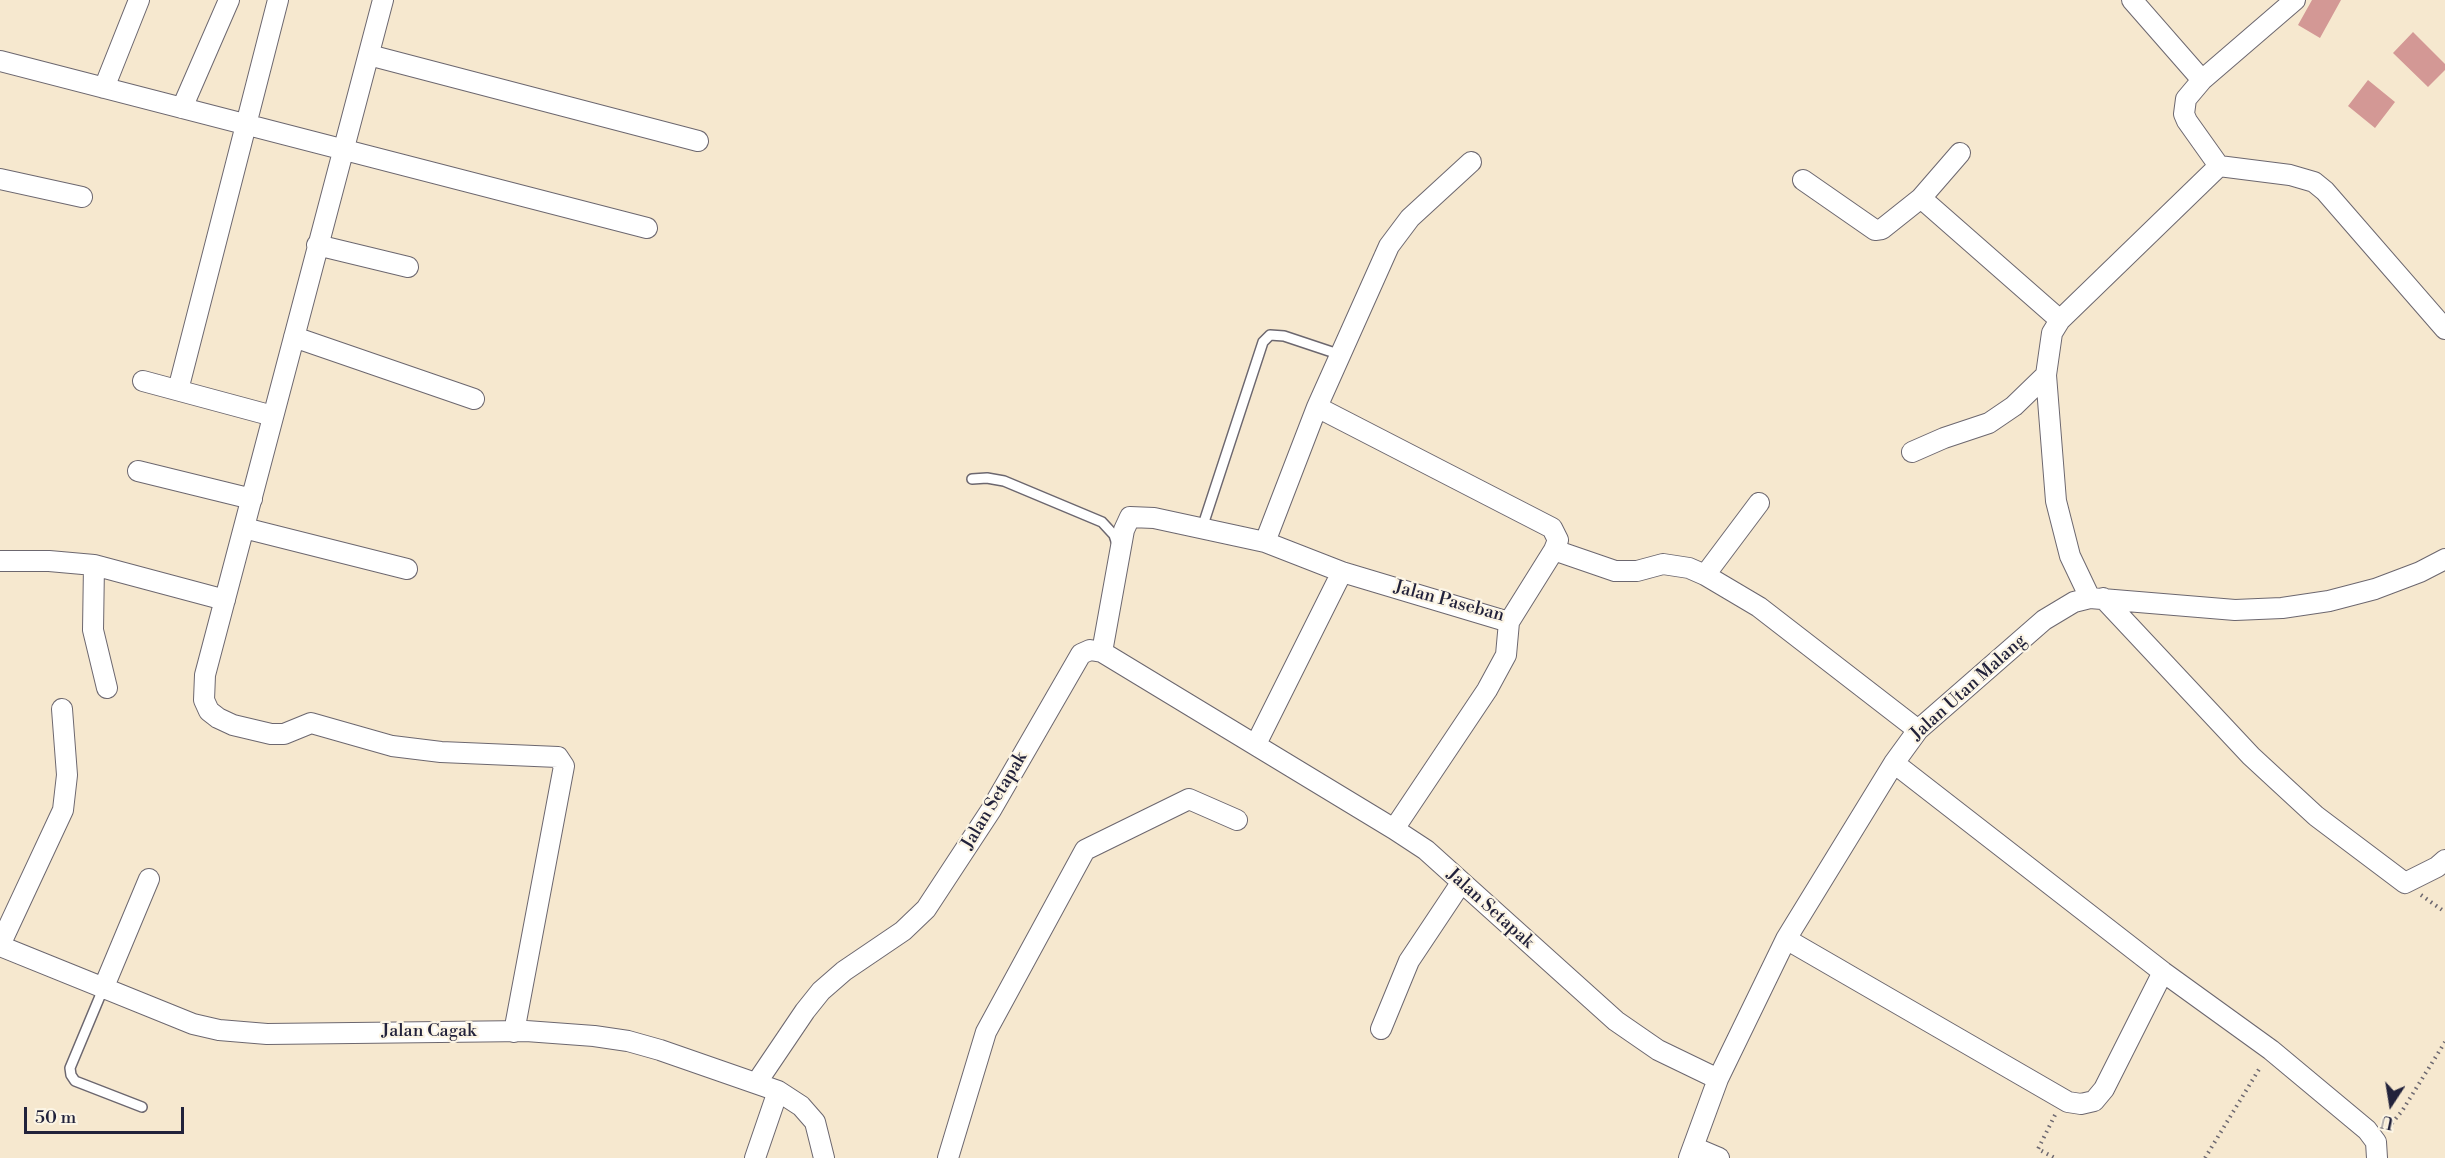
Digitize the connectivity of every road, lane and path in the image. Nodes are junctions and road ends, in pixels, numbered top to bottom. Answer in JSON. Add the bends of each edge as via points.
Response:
{"nodes":[{"id":1,"x":139,"y":0,"type":"edge"},
{"id":2,"x":229,"y":0,"type":"edge"},
{"id":3,"x":278,"y":0,"type":"edge"},
{"id":4,"x":383,"y":0,"type":"edge"},
{"id":5,"x":2132,"y":0,"type":"edge"},
{"id":6,"x":2295,"y":0,"type":"edge"},
{"id":7,"x":369,"y":55,"type":"junction"},
{"id":8,"x":0,"y":61,"type":"edge"},
{"id":9,"x":2202,"y":80,"type":"junction"},
{"id":10,"x":104,"y":88,"type":"junction"},
{"id":11,"x":182,"y":108,"type":"junction"},
{"id":12,"x":246,"y":124,"type":"junction"},
{"id":13,"x":698,"y":141,"type":"dead end"},
{"id":14,"x":343,"y":150,"type":"junction"},
{"id":15,"x":1960,"y":153,"type":"dead end"},
{"id":16,"x":1471,"y":162,"type":"dead end"},
{"id":17,"x":2219,"y":166,"type":"junction"},
{"id":18,"x":0,"y":178,"type":"edge"},
{"id":19,"x":1803,"y":180,"type":"dead end"},
{"id":20,"x":82,"y":197,"type":"dead end"},
{"id":21,"x":1921,"y":198,"type":"junction"},
{"id":22,"x":647,"y":228,"type":"dead end"},
{"id":23,"x":317,"y":245,"type":"junction"},
{"id":24,"x":408,"y":267,"type":"dead end"},
{"id":25,"x":2060,"y":320,"type":"junction"},
{"id":26,"x":2445,"y":329,"type":"edge"},
{"id":27,"x":294,"y":337,"type":"junction"},
{"id":28,"x":1341,"y":355,"type":"junction"},
{"id":29,"x":2046,"y":375,"type":"junction"},
{"id":30,"x":143,"y":381,"type":"dead end"},
{"id":31,"x":178,"y":390,"type":"junction"},
{"id":32,"x":474,"y":399,"type":"dead end"},
{"id":33,"x":1317,"y":407,"type":"junction"},
{"id":34,"x":273,"y":416,"type":"junction"},
{"id":35,"x":1912,"y":453,"type":"dead end"},
{"id":36,"x":138,"y":471,"type":"dead end"},
{"id":37,"x":972,"y":479,"type":"dead end"},
{"id":38,"x":252,"y":499,"type":"junction"},
{"id":39,"x":1759,"y":503,"type":"dead end"},
{"id":40,"x":244,"y":528,"type":"junction"},
{"id":41,"x":1202,"y":528,"type":"junction"},
{"id":42,"x":1265,"y":542,"type":"junction"},
{"id":43,"x":1554,"y":550,"type":"junction"},
{"id":44,"x":1120,"y":555,"type":"junction"},
{"id":45,"x":2445,"y":559,"type":"edge"},
{"id":46,"x":0,"y":561,"type":"edge"},
{"id":47,"x":94,"y":565,"type":"junction"},
{"id":48,"x":407,"y":569,"type":"dead end"},
{"id":49,"x":1342,"y":572,"type":"junction"},
{"id":50,"x":1705,"y":575,"type":"junction"},
{"id":51,"x":2096,"y":598,"type":"junction"},
{"id":52,"x":225,"y":600,"type":"junction"},
{"id":53,"x":1509,"y":622,"type":"junction"},
{"id":54,"x":1102,"y":652,"type":"junction"},
{"id":55,"x":107,"y":688,"type":"dead end"},
{"id":56,"x":62,"y":709,"type":"dead end"},
{"id":57,"x":1918,"y":730,"type":"junction"},
{"id":58,"x":1256,"y":744,"type":"junction"},
{"id":59,"x":1894,"y":763,"type":"junction"},
{"id":60,"x":1237,"y":820,"type":"dead end"},
{"id":61,"x":1394,"y":829,"type":"junction"},
{"id":62,"x":2445,"y":860,"type":"edge"},
{"id":63,"x":149,"y":879,"type":"dead end"},
{"id":64,"x":1461,"y":883,"type":"junction"},
{"id":65,"x":1786,"y":939,"type":"junction"},
{"id":66,"x":0,"y":946,"type":"edge"},
{"id":67,"x":2163,"y":972,"type":"junction"},
{"id":68,"x":104,"y":989,"type":"junction"},
{"id":69,"x":1381,"y":1029,"type":"dead end"},
{"id":70,"x":514,"y":1032,"type":"junction"},
{"id":71,"x":2445,"y":1042,"type":"edge"},
{"id":72,"x":2271,"y":1050,"type":"junction"},
{"id":73,"x":1718,"y":1079,"type":"junction"},
{"id":74,"x":758,"y":1082,"type":"junction"},
{"id":75,"x":778,"y":1091,"type":"junction"},
{"id":76,"x":2062,"y":1099,"type":"junction"},
{"id":77,"x":141,"y":1107,"type":"dead end"},
{"id":78,"x":2376,"y":1150,"type":"edge"},
{"id":79,"x":1691,"y":1152,"type":"edge"},
{"id":80,"x":755,"y":1158,"type":"edge"},
{"id":81,"x":824,"y":1158,"type":"edge"},
{"id":82,"x":948,"y":1158,"type":"edge"},
{"id":83,"x":1719,"y":1158,"type":"edge"},
{"id":84,"x":2055,"y":1158,"type":"edge"},
{"id":85,"x":2205,"y":1158,"type":"edge"}],
"edges":[{"from":1,"to":10,"type":"street"},
{"from":2,"to":11,"type":"street"},
{"from":3,"to":12,"type":"street"},
{"from":4,"to":7,"type":"street"},
{"from":5,"to":9,"type":"street"},
{"from":6,"to":9,"type":"street"},
{"from":7,"to":13,"type":"street"},
{"from":7,"to":14,"type":"street"},
{"from":8,"to":10,"type":"street"},
{"from":9,"to":17,"type":"street","via":[[2186,99],[2184,114]]},
{"from":10,"to":11,"type":"street"},
{"from":11,"to":12,"type":"street"},
{"from":12,"to":14,"type":"street"},
{"from":12,"to":31,"type":"street"},
{"from":14,"to":22,"type":"street"},
{"from":14,"to":23,"type":"street"},
{"from":15,"to":21,"type":"street"},
{"from":16,"to":28,"type":"street","via":[[1410,218],[1389,246]]},
{"from":17,"to":25,"type":"street"},
{"from":17,"to":26,"type":"street","via":[[2314,182]]},
{"from":18,"to":20,"type":"street"},
{"from":19,"to":21,"type":"street","via":[[1875,230],[1882,229]]},
{"from":21,"to":25,"type":"street"},
{"from":23,"to":24,"type":"street"},
{"from":23,"to":27,"type":"street"},
{"from":25,"to":29,"type":"street","via":[[2052,333]]},
{"from":27,"to":32,"type":"street"},
{"from":27,"to":34,"type":"street"},
{"from":28,"to":33,"type":"street"},
{"from":28,"to":41,"type":"lane","via":[[1284,336],[1270,335],[1263,342]]},
{"from":29,"to":35,"type":"street","via":[[2014,406],[1989,423]]},
{"from":29,"to":51,"type":"street","via":[[2062,531],[2070,556]]},
{"from":30,"to":31,"type":"street"},
{"from":31,"to":34,"type":"street"},
{"from":33,"to":42,"type":"street"},
{"from":33,"to":43,"type":"street","via":[[1552,528],[1557,540]]},
{"from":34,"to":38,"type":"street"},
{"from":36,"to":38,"type":"street"},
{"from":37,"to":44,"type":"lane","via":[[1004,481],[1102,522],[1114,536]]},
{"from":38,"to":40,"type":"street"},
{"from":39,"to":50,"type":"street"},
{"from":40,"to":48,"type":"street"},
{"from":40,"to":52,"type":"street"},
{"from":41,"to":42,"type":"street","name":"Jalan Paseban"},
{"from":41,"to":44,"type":"street","name":"Jalan Paseban","via":[[1130,517]]},
{"from":42,"to":49,"type":"street","name":"Jalan Paseban"},
{"from":43,"to":50,"type":"street","via":[[1615,571],[1637,571],[1663,564]]},
{"from":43,"to":53,"type":"street","name":"Jalan Paseban"},
{"from":44,"to":54,"type":"street","name":"Jalan Paseban"},
{"from":45,"to":51,"type":"street","name":"Jalan Utan Malang","via":[[2375,590],[2329,602],[2282,608],[2235,610]]},
{"from":46,"to":47,"type":"street"},
{"from":47,"to":52,"type":"street"},
{"from":47,"to":55,"type":"street","via":[[93,630]]},
{"from":49,"to":53,"type":"street","name":"Jalan Paseban"},
{"from":49,"to":58,"type":"street"},
{"from":50,"to":57,"type":"street","via":[[1759,607]]},
{"from":51,"to":57,"type":"street","name":"Jalan Utan Malang","via":[[2067,605],[2044,620]]},
{"from":51,"to":62,"type":"street","via":[[2251,756],[2316,816],[2405,883]]},
{"from":52,"to":70,"type":"street","via":[[203,689],[209,711],[218,718],[271,734],[284,734],[311,723],[392,746],[558,758],[564,766]]},
{"from":53,"to":61,"type":"street","via":[[1506,655],[1487,690]]},
{"from":54,"to":58,"type":"street","name":"Jalan Setapak"},
{"from":54,"to":74,"type":"street","name":"Jalan Setapak","via":[[1090,650],[1081,654],[991,810],[926,909],[903,931],[821,991]]},
{"from":56,"to":66,"type":"street","via":[[67,775],[63,810]]},
{"from":57,"to":59,"type":"street","name":"Jalan Utan Malang"},
{"from":58,"to":61,"type":"street","name":"Jalan Setapak"},
{"from":59,"to":65,"type":"street","name":"Jalan Utan Malang"},
{"from":59,"to":67,"type":"street"},
{"from":60,"to":82,"type":"street","via":[[1190,800],[1084,850],[986,1032]]},
{"from":61,"to":64,"type":"street","name":"Jalan Setapak","via":[[1426,850]]},
{"from":63,"to":68,"type":"street"},
{"from":64,"to":69,"type":"street","via":[[1409,961]]},
{"from":64,"to":73,"type":"street","name":"Jalan Setapak","via":[[1616,1021],[1658,1050]]},
{"from":65,"to":73,"type":"street","name":"Jalan Utan Malang"},
{"from":65,"to":76,"type":"street"},
{"from":66,"to":68,"type":"street","name":"Jalan Cagak"},
{"from":67,"to":72,"type":"street"},
{"from":67,"to":76,"type":"street","via":[[2104,1089],[2094,1101],[2081,1104]]},
{"from":68,"to":70,"type":"street","name":"Jalan Cagak","via":[[193,1024],[244,1033]]},
{"from":68,"to":77,"type":"lane","via":[[70,1068],[71,1075],[75,1081]]},
{"from":70,"to":74,"type":"street","name":"Jalan Cagak","via":[[628,1041]]},
{"from":71,"to":78,"type":"path"},
{"from":72,"to":78,"type":"street","via":[[2353,1118]]},
{"from":72,"to":85,"type":"path"},
{"from":73,"to":79,"type":"street","name":"Jalan Utan Malang"},
{"from":74,"to":75,"type":"street","name":"Jalan Cagak"},
{"from":75,"to":80,"type":"street"},
{"from":75,"to":81,"type":"street","name":"Jalan Cagak","via":[[801,1106],[815,1122]]},
{"from":76,"to":84,"type":"path","via":[[2038,1149]]},
{"from":79,"to":83,"type":"street"}]}
